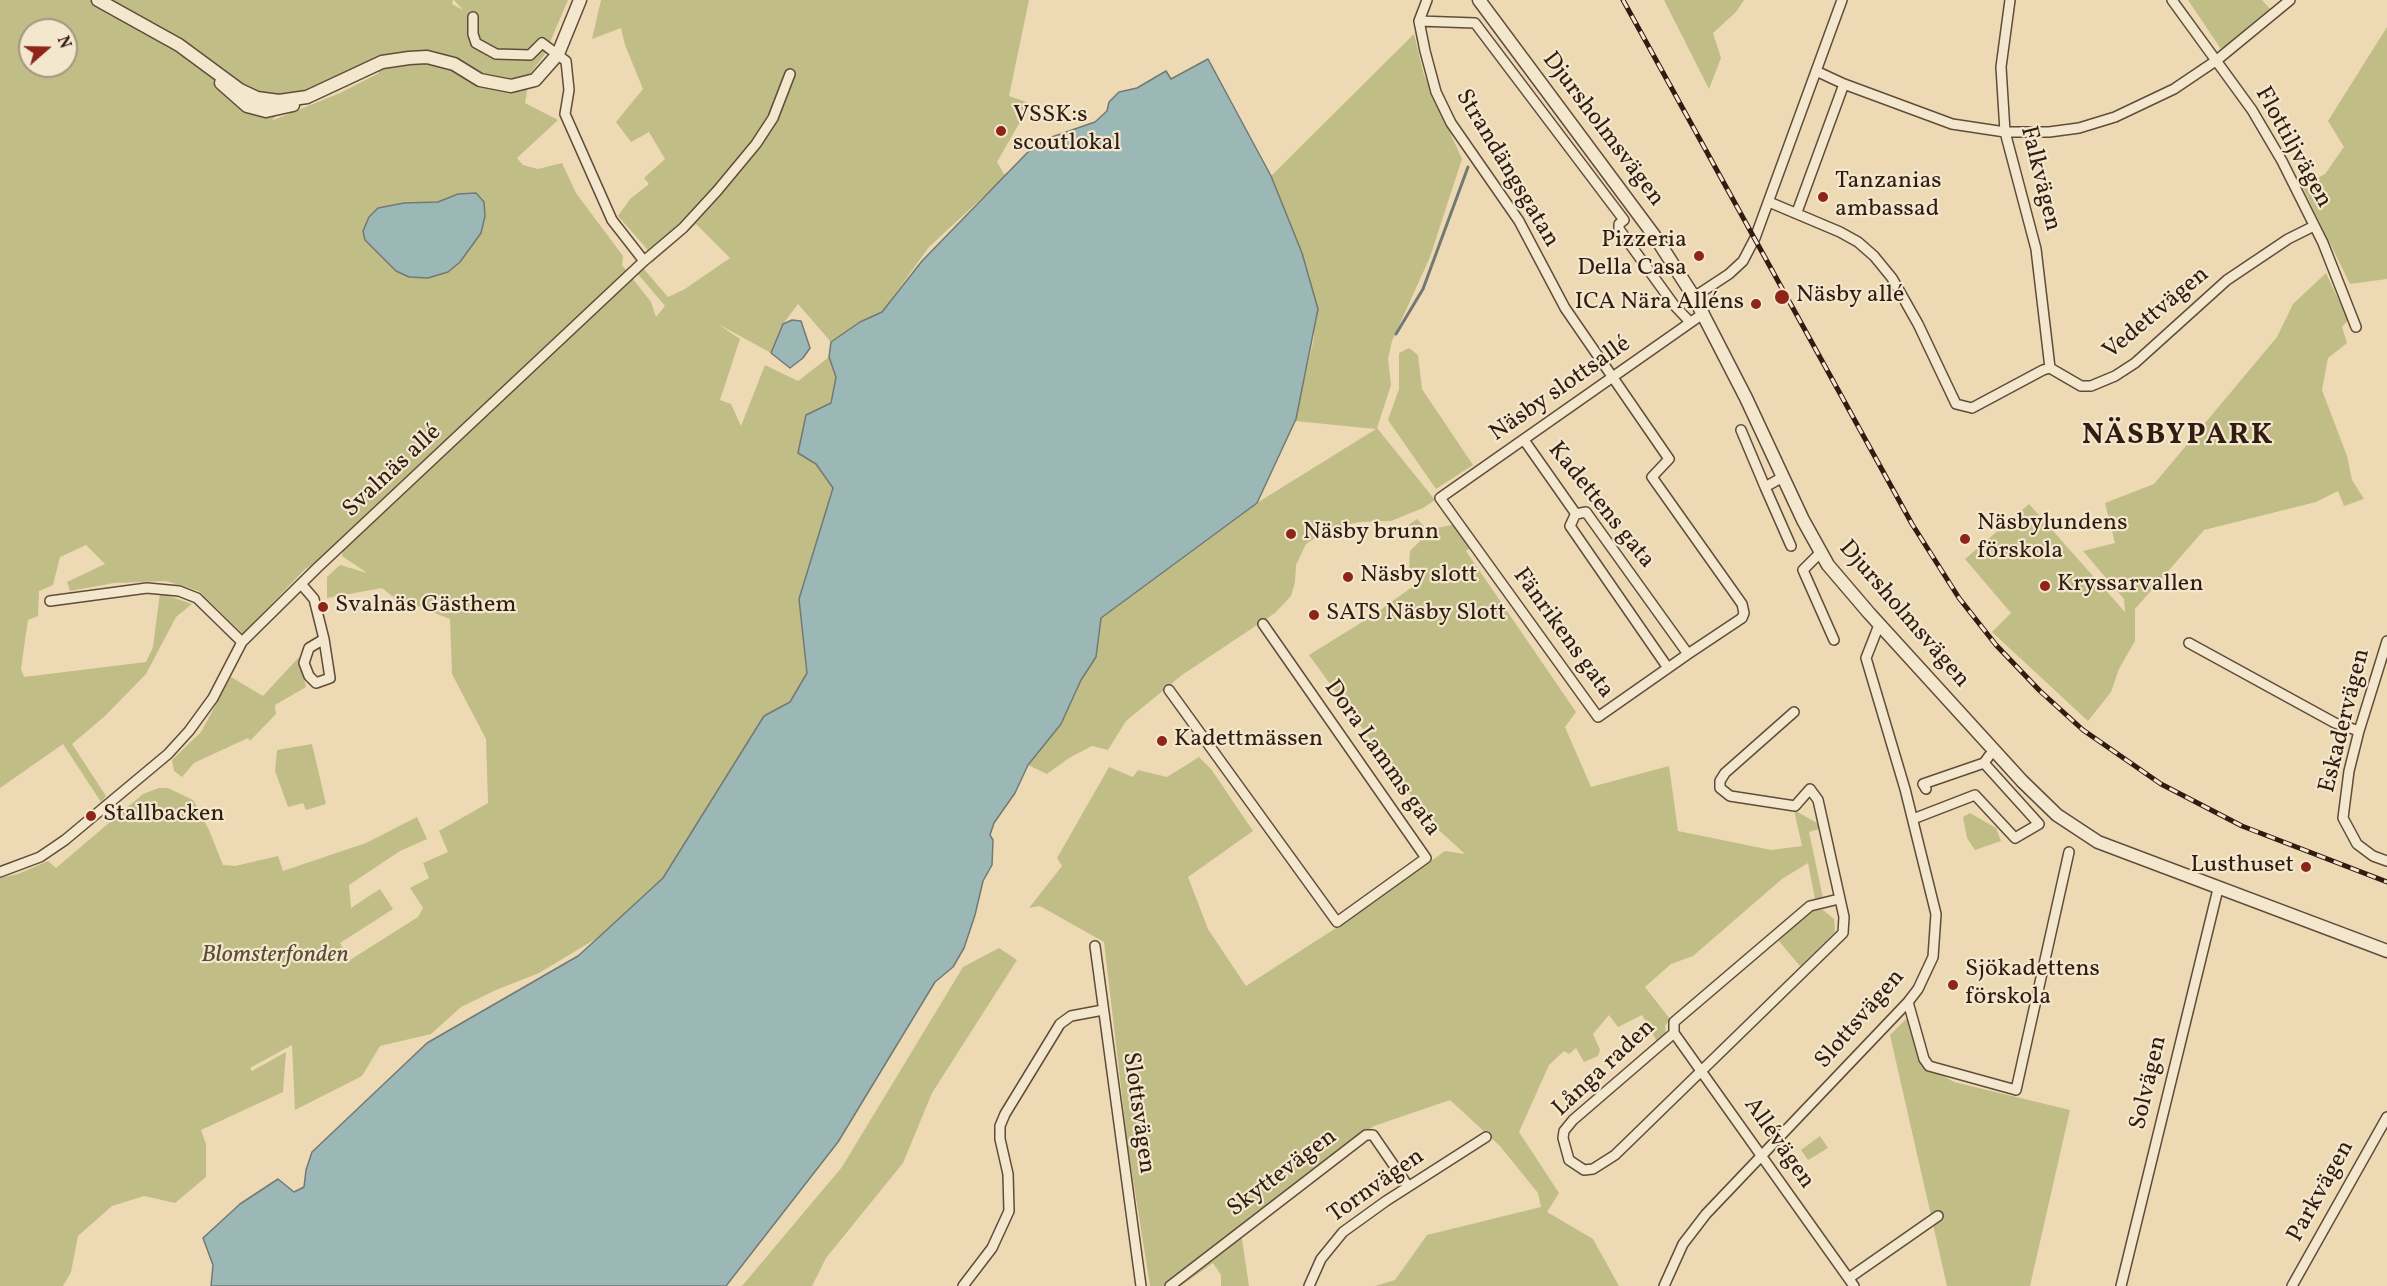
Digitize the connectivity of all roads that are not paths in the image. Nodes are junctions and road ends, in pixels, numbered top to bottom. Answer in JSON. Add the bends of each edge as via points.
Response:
{"nodes":[{"id":1,"x":98,"y":0,"type":"edge"},
{"id":2,"x":580,"y":0,"type":"edge"},
{"id":3,"x":1427,"y":0,"type":"edge"},
{"id":4,"x":1479,"y":0,"type":"edge"},
{"id":5,"x":1842,"y":0,"type":"edge"},
{"id":6,"x":2010,"y":0,"type":"edge"},
{"id":7,"x":2172,"y":0,"type":"edge"},
{"id":8,"x":2290,"y":0,"type":"edge"},
{"id":9,"x":473,"y":17,"type":"dead end"},
{"id":10,"x":1419,"y":21,"type":"junction"},
{"id":11,"x":558,"y":54,"type":"junction"},
{"id":12,"x":2217,"y":60,"type":"junction"},
{"id":13,"x":1816,"y":71,"type":"junction"},
{"id":14,"x":790,"y":74,"type":"dead end"},
{"id":15,"x":1844,"y":84,"type":"junction"},
{"id":16,"x":2005,"y":132,"type":"junction"},
{"id":17,"x":1769,"y":202,"type":"junction"},
{"id":18,"x":1797,"y":212,"type":"junction"},
{"id":19,"x":2314,"y":226,"type":"junction"},
{"id":20,"x":644,"y":261,"type":"junction"},
{"id":21,"x":1694,"y":297,"type":"junction"},
{"id":22,"x":1704,"y":313,"type":"junction"},
{"id":23,"x":1690,"y":322,"type":"junction"},
{"id":24,"x":2356,"y":327,"type":"dead end"},
{"id":25,"x":2050,"y":368,"type":"junction"},
{"id":26,"x":1611,"y":378,"type":"junction"},
{"id":27,"x":1741,"y":430,"type":"dead end"},
{"id":28,"x":1524,"y":440,"type":"junction"},
{"id":29,"x":1783,"y":477,"type":"junction"},
{"id":30,"x":1765,"y":487,"type":"junction"},
{"id":31,"x":1440,"y":498,"type":"joint"},
{"id":32,"x":1576,"y":513,"type":"junction"},
{"id":33,"x":1791,"y":546,"type":"dead end"},
{"id":34,"x":1821,"y":553,"type":"junction"},
{"id":35,"x":302,"y":585,"type":"junction"},
{"id":36,"x":50,"y":601,"type":"dead end"},
{"id":37,"x":1263,"y":624,"type":"dead end"},
{"id":38,"x":1879,"y":625,"type":"junction"},
{"id":39,"x":324,"y":639,"type":"dead end"},
{"id":40,"x":1834,"y":640,"type":"dead end"},
{"id":41,"x":2387,"y":641,"type":"edge"},
{"id":42,"x":242,"y":642,"type":"junction"},
{"id":43,"x":2188,"y":643,"type":"dead end"},
{"id":44,"x":1688,"y":654,"type":"junction"},
{"id":45,"x":1668,"y":668,"type":"junction"},
{"id":46,"x":1169,"y":690,"type":"dead end"},
{"id":47,"x":1794,"y":712,"type":"dead end"},
{"id":48,"x":2359,"y":731,"type":"junction"},
{"id":49,"x":1926,"y":789,"type":"dead end"},
{"id":50,"x":1913,"y":819,"type":"junction"},
{"id":51,"x":2069,"y":852,"type":"dead end"},
{"id":52,"x":2387,"y":861,"type":"edge"},
{"id":53,"x":0,"y":872,"type":"edge"},
{"id":54,"x":2218,"y":889,"type":"junction"},
{"id":55,"x":1839,"y":899,"type":"junction"},
{"id":56,"x":1095,"y":946,"type":"dead end"},
{"id":57,"x":2387,"y":951,"type":"edge"},
{"id":58,"x":1908,"y":1002,"type":"junction"},
{"id":59,"x":1103,"y":1010,"type":"junction"},
{"id":60,"x":1674,"y":1033,"type":"junction"},
{"id":61,"x":1704,"y":1072,"type":"junction"},
{"id":62,"x":2387,"y":1117,"type":"edge"},
{"id":63,"x":1486,"y":1137,"type":"dead end"},
{"id":64,"x":1762,"y":1156,"type":"junction"},
{"id":65,"x":1408,"y":1186,"type":"junction"},
{"id":66,"x":1938,"y":1216,"type":"dead end"},
{"id":67,"x":1852,"y":1282,"type":"edge"},
{"id":68,"x":963,"y":1286,"type":"edge"},
{"id":69,"x":1141,"y":1286,"type":"edge"},
{"id":70,"x":1170,"y":1286,"type":"edge"},
{"id":71,"x":1309,"y":1286,"type":"edge"},
{"id":72,"x":1664,"y":1286,"type":"edge"},
{"id":73,"x":2121,"y":1286,"type":"edge"},
{"id":74,"x":2292,"y":1286,"type":"edge"}],
"edges":[{"from":1,"to":11,"type":"street","via":[[179,45],[240,90],[279,102],[307,97],[382,62],[409,58],[427,57],[454,64],[480,80],[511,86],[535,80]]},
{"from":2,"to":11,"type":"street"},
{"from":3,"to":10,"type":"street"},
{"from":4,"to":21,"type":"street","name":"Djursholmsvägen","via":[[1650,229]]},
{"from":5,"to":13,"type":"street"},
{"from":6,"to":16,"type":"street","name":"Falkvägen","via":[[2001,67]]},
{"from":7,"to":12,"type":"street","name":"Flottiljvägen"},
{"from":8,"to":12,"type":"street"},
{"from":9,"to":11,"type":"street","via":[[476,43],[496,54],[530,55],[543,43]]},
{"from":10,"to":23,"type":"street","via":[[1475,23],[1624,220],[1619,229]]},
{"from":10,"to":26,"type":"street","name":"Strandängsgatan","via":[[1436,92],[1451,123],[1519,221],[1565,308]]},
{"from":11,"to":20,"type":"street","via":[[566,61],[569,76],[566,114],[612,220]]},
{"from":12,"to":16,"type":"street","via":[[2175,89],[2115,117],[2079,128]]},
{"from":12,"to":19,"type":"street","name":"Flottiljvägen","via":[[2272,144]]},
{"from":13,"to":15,"type":"street"},
{"from":13,"to":17,"type":"street"},
{"from":14,"to":20,"type":"street","name":"Svalnäs allé","via":[[773,118],[749,153],[682,228]]},
{"from":15,"to":16,"type":"street","via":[[1952,124]]},
{"from":15,"to":18,"type":"street"},
{"from":16,"to":25,"type":"street","name":"Falkvägen","via":[[2036,249]]},
{"from":17,"to":18,"type":"street"},
{"from":17,"to":21,"type":"street","via":[[1743,261]]},
{"from":18,"to":25,"type":"street","via":[[1858,242],[1874,256],[1892,278],[1918,324],[1956,404],[1972,408]]},
{"from":19,"to":24,"type":"street","name":"Flottiljvägen"},
{"from":19,"to":25,"type":"street","name":"Vedettvägen","via":[[2227,280],[2115,376],[2081,386]]},
{"from":20,"to":35,"type":"street","name":"Svalnäs allé"},
{"from":21,"to":22,"type":"street","name":"Djursholmsvägen"},
{"from":22,"to":23,"type":"street","name":"Näsby slottsallé"},
{"from":22,"to":29,"type":"street","name":"Djursholmsvägen"},
{"from":23,"to":26,"type":"street","name":"Näsby slottsallé"},
{"from":26,"to":28,"type":"street","name":"Näsby slottsallé"},
{"from":26,"to":44,"type":"street","via":[[1670,459],[1652,477],[1742,604],[1742,618]]},
{"from":27,"to":30,"type":"street"},
{"from":28,"to":31,"type":"street","name":"Näsby slottsallé"},
{"from":28,"to":32,"type":"street","name":"Kadettens gata"},
{"from":29,"to":30,"type":"street"},
{"from":29,"to":34,"type":"street","name":"Djursholmsvägen"},
{"from":30,"to":33,"type":"street"},
{"from":31,"to":45,"type":"street","name":"Fänrikens gata","via":[[1598,717]]},
{"from":32,"to":44,"type":"street","name":"Kadettens gata","via":[[1586,512]]},
{"from":32,"to":45,"type":"street","via":[[1570,526]]},
{"from":34,"to":38,"type":"street","name":"Djursholmsvägen"},
{"from":34,"to":40,"type":"street","via":[[1803,570]]},
{"from":35,"to":39,"type":"street","via":[[314,599]]},
{"from":35,"to":42,"type":"street","name":"Svalnäs allé"},
{"from":36,"to":42,"type":"street","via":[[147,588],[171,589],[197,598]]},
{"from":37,"to":46,"type":"street","name":"Dora Lamms gata","via":[[1426,858],[1337,922]]},
{"from":38,"to":50,"type":"street","name":"Slottsvägen","via":[[1866,658]]},
{"from":38,"to":54,"type":"street","name":"Djursholmsvägen","via":[[2057,815],[2098,842]]},
{"from":41,"to":48,"type":"street","name":"Eskadervägen"},
{"from":42,"to":53,"type":"street","name":"Svalnäs allé","via":[[213,698],[168,754],[65,840],[40,857]]},
{"from":43,"to":48,"type":"street","via":[[2335,723]]},
{"from":44,"to":45,"type":"street"},
{"from":47,"to":55,"type":"street","name":"Långa raden","via":[[1725,773],[1720,788],[1730,796],[1796,806],[1810,789],[1818,800]]},
{"from":48,"to":52,"type":"street","name":"Eskadervägen","via":[[2343,818],[2357,844]]},
{"from":49,"to":50,"type":"street","via":[[1923,784],[1987,759],[2039,824],[2015,838],[1975,795]]},
{"from":50,"to":58,"type":"street","name":"Slottsvägen","via":[[1936,928],[1932,957]]},
{"from":51,"to":58,"type":"street","via":[[2016,1090],[1929,1066]]},
{"from":54,"to":57,"type":"street","name":"Djursholmsvägen"},
{"from":54,"to":73,"type":"street","name":"Solvägen"},
{"from":55,"to":60,"type":"street","name":"Långa raden","via":[[1810,906],[1674,1022]]},
{"from":55,"to":61,"type":"street","name":"Långa raden","via":[[1844,927],[1838,940]]},
{"from":56,"to":59,"type":"street","name":"Slottsvägen"},
{"from":58,"to":64,"type":"street","name":"Slottsvägen"},
{"from":59,"to":68,"type":"street","via":[[1082,1012],[1060,1024],[1005,1114],[1000,1139],[1008,1174],[1009,1211],[992,1248]]},
{"from":59,"to":69,"type":"street","name":"Slottsvägen"},
{"from":60,"to":61,"type":"street","name":"Allévägen"},
{"from":60,"to":61,"type":"street","name":"Långa raden","via":[[1573,1120],[1563,1138],[1569,1161],[1584,1170],[1593,1169],[1615,1155]]},
{"from":61,"to":64,"type":"street","name":"Allévägen"},
{"from":62,"to":74,"type":"street","name":"Parkvägen"},
{"from":63,"to":65,"type":"street","name":"Tornvägen"},
{"from":64,"to":67,"type":"street","name":"Allévägen"},
{"from":64,"to":72,"type":"street","name":"Slottsvägen","via":[[1706,1214],[1672,1264]]},
{"from":65,"to":70,"type":"street","name":"Skyttevägen","via":[[1373,1135],[1366,1135]]},
{"from":65,"to":71,"type":"street","name":"Tornvägen","via":[[1342,1232],[1321,1258]]},
{"from":66,"to":67,"type":"street","name":"Allévägen"}]}
